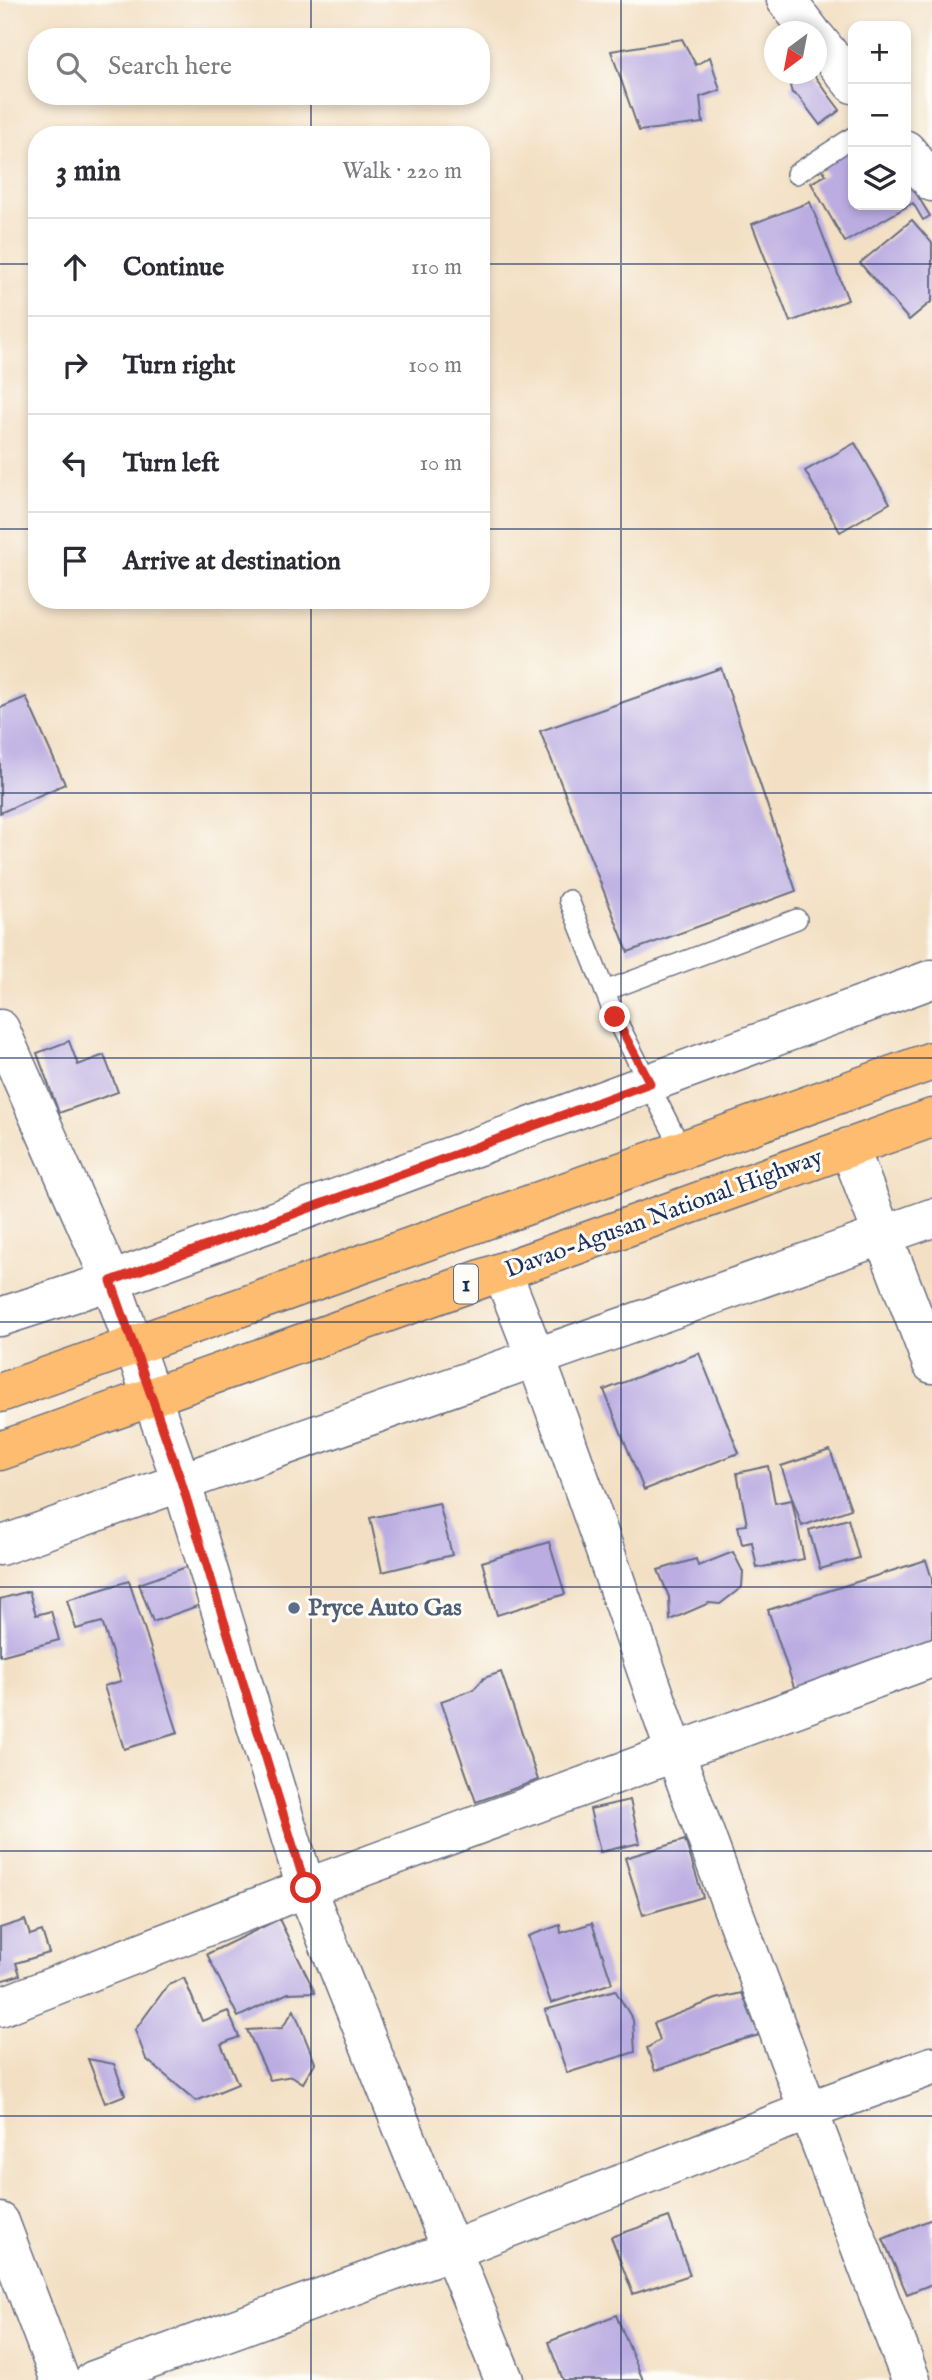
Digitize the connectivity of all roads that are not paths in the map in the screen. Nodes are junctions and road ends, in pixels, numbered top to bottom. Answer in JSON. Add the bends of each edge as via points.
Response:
{"nodes":[{"id":1,"x":786,"y":0,"type":"edge"},
{"id":2,"x":802,"y":21,"type":"edge"},
{"id":3,"x":827,"y":51,"type":"edge"},
{"id":4,"x":848,"y":78,"type":"edge"},
{"id":5,"x":848,"y":140,"type":"edge"},
{"id":6,"x":911,"y":155,"type":"edge"},
{"id":7,"x":796,"y":174,"type":"dead end"},
{"id":8,"x":932,"y":182,"type":"edge"},
{"id":9,"x":569,"y":900,"type":"dead end"},
{"id":10,"x":797,"y":919,"type":"dead end"},
{"id":11,"x":932,"y":979,"type":"edge"},
{"id":12,"x":604,"y":991,"type":"junction"},
{"id":13,"x":0,"y":1029,"type":"edge"},
{"id":14,"x":932,"y":1061,"type":"edge"},
{"id":15,"x":650,"y":1083,"type":"junction"},
{"id":16,"x":932,"y":1118,"type":"edge"},
{"id":17,"x":849,"y":1147,"type":"junction"},
{"id":18,"x":682,"y":1150,"type":"junction"},
{"id":19,"x":932,"y":1217,"type":"edge"},
{"id":20,"x":883,"y":1235,"type":"junction"},
{"id":21,"x":502,"y":1272,"type":"junction"},
{"id":22,"x":111,"y":1281,"type":"junction"},
{"id":23,"x":0,"y":1317,"type":"edge"},
{"id":24,"x":134,"y":1345,"type":"junction"},
{"id":25,"x":537,"y":1358,"type":"junction"},
{"id":26,"x":932,"y":1364,"type":"edge"},
{"id":27,"x":0,"y":1393,"type":"edge"},
{"id":28,"x":152,"y":1396,"type":"junction"},
{"id":29,"x":0,"y":1451,"type":"edge"},
{"id":30,"x":181,"y":1481,"type":"junction"},
{"id":31,"x":0,"y":1546,"type":"edge"},
{"id":32,"x":932,"y":1658,"type":"edge"},
{"id":33,"x":675,"y":1752,"type":"junction"},
{"id":34,"x":306,"y":1888,"type":"junction"},
{"id":35,"x":0,"y":2007,"type":"edge"},
{"id":36,"x":932,"y":2066,"type":"edge"},
{"id":37,"x":808,"y":2111,"type":"junction"},
{"id":38,"x":0,"y":2222,"type":"edge"},
{"id":39,"x":452,"y":2250,"type":"junction"},
{"id":40,"x":60,"y":2380,"type":"edge"},
{"id":41,"x":94,"y":2380,"type":"edge"},
{"id":42,"x":504,"y":2380,"type":"edge"},
{"id":43,"x":911,"y":2380,"type":"edge"}],
"edges":[{"from":1,"to":2,"type":"street"},
{"from":3,"to":4,"type":"street"},
{"from":5,"to":7,"type":"lane"},
{"from":6,"to":8,"type":"street"},
{"from":9,"to":12,"type":"lane"},
{"from":10,"to":12,"type":"lane"},
{"from":11,"to":15,"type":"street"},
{"from":12,"to":15,"type":"lane"},
{"from":13,"to":22,"type":"street"},
{"from":14,"to":18,"type":"highway","number":"1"},
{"from":15,"to":18,"type":"lane"},
{"from":15,"to":22,"type":"street"},
{"from":16,"to":17,"type":"highway","name":"Davao-Agusan National Highway","number":"1"},
{"from":17,"to":20,"type":"street"},
{"from":17,"to":21,"type":"highway","name":"Davao-Agusan National Highway","number":"1"},
{"from":18,"to":24,"type":"highway","number":"1"},
{"from":19,"to":20,"type":"street"},
{"from":20,"to":25,"type":"street"},
{"from":20,"to":26,"type":"street"},
{"from":21,"to":25,"type":"street"},
{"from":21,"to":28,"type":"highway","name":"Davao-Agusan National Highway","number":"1"},
{"from":22,"to":23,"type":"street"},
{"from":22,"to":24,"type":"street"},
{"from":24,"to":27,"type":"highway","number":"1"},
{"from":24,"to":28,"type":"street"},
{"from":25,"to":30,"type":"street"},
{"from":25,"to":33,"type":"street"},
{"from":28,"to":29,"type":"highway","name":"Davao-Agusan National Highway","number":"1"},
{"from":28,"to":30,"type":"street"},
{"from":30,"to":31,"type":"street"},
{"from":30,"to":34,"type":"street"},
{"from":32,"to":33,"type":"street"},
{"from":33,"to":34,"type":"street"},
{"from":33,"to":37,"type":"street"},
{"from":34,"to":35,"type":"street"},
{"from":34,"to":39,"type":"street"},
{"from":36,"to":37,"type":"street"},
{"from":37,"to":39,"type":"street"},
{"from":37,"to":43,"type":"street"},
{"from":38,"to":40,"type":"street"},
{"from":39,"to":41,"type":"street"},
{"from":39,"to":42,"type":"street"}]}
